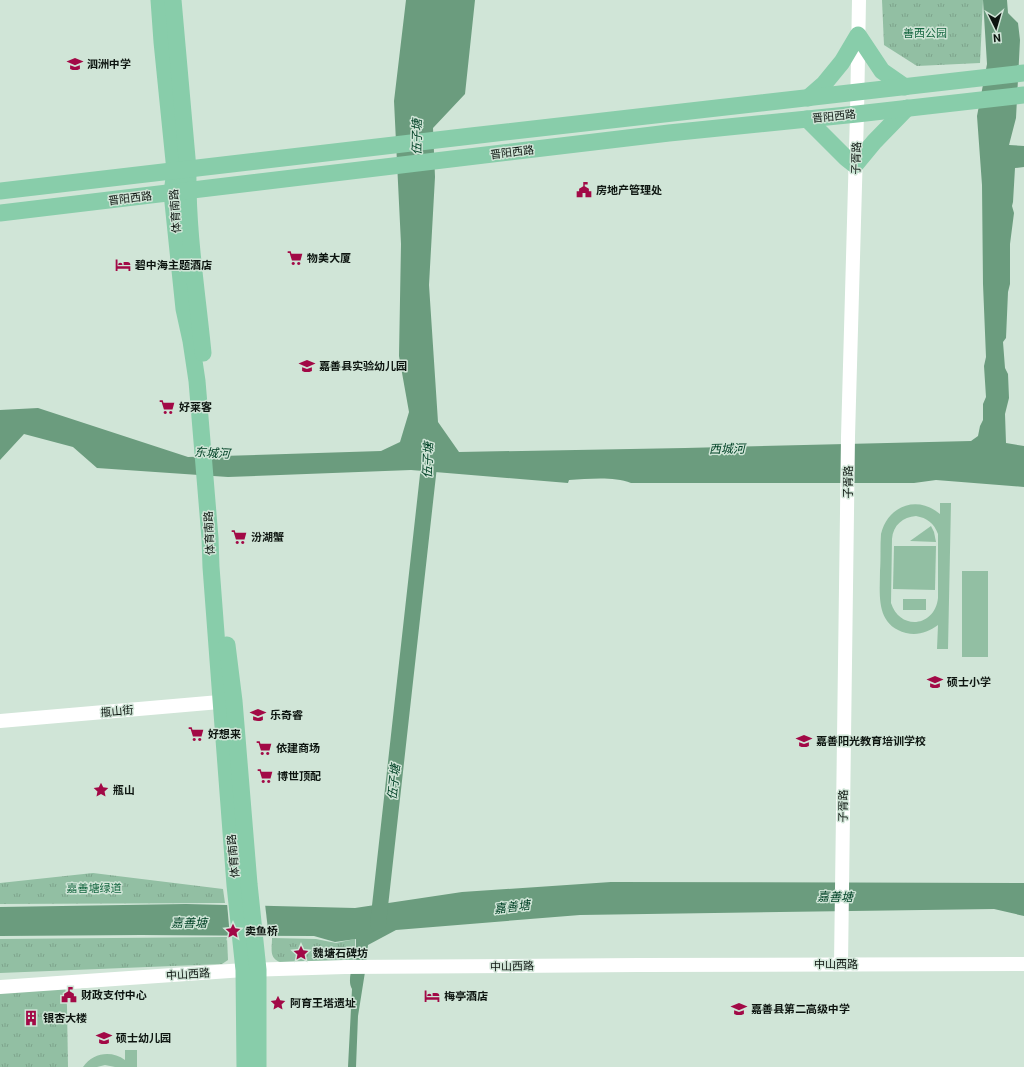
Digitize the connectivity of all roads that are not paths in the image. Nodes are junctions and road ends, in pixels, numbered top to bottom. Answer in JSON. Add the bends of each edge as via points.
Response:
{"nodes":[{"id":1,"x":160,"y":0,"type":"edge"},
{"id":2,"x":173,"y":0,"type":"edge"},
{"id":3,"x":859,"y":0,"type":"edge"},
{"id":4,"x":858,"y":35,"type":"junction"},
{"id":5,"x":1024,"y":73,"type":"edge"},
{"id":6,"x":905,"y":87,"type":"junction"},
{"id":7,"x":857,"y":92,"type":"junction"},
{"id":8,"x":1024,"y":95,"type":"edge"},
{"id":9,"x":808,"y":98,"type":"junction"},
{"id":10,"x":907,"y":108,"type":"junction"},
{"id":11,"x":857,"y":114,"type":"junction"},
{"id":12,"x":807,"y":119,"type":"junction"},
{"id":13,"x":855,"y":165,"type":"junction"},
{"id":14,"x":181,"y":170,"type":"junction"},
{"id":15,"x":0,"y":191,"type":"edge"},
{"id":16,"x":180,"y":192,"type":"junction"},
{"id":17,"x":0,"y":213,"type":"edge"},
{"id":18,"x":227,"y":702,"type":"junction"},
{"id":19,"x":0,"y":720,"type":"edge"},
{"id":20,"x":841,"y":964,"type":"junction"},
{"id":21,"x":1024,"y":964,"type":"edge"},
{"id":22,"x":251,"y":970,"type":"junction"},
{"id":23,"x":0,"y":987,"type":"edge"},
{"id":24,"x":245,"y":1067,"type":"edge"},
{"id":25,"x":258,"y":1067,"type":"edge"}],
"edges":[{"from":1,"to":14,"type":"main road","name":"体育南路","via":[[162,42]]},
{"from":2,"to":14,"type":"main road","name":"体育南路"},
{"from":3,"to":4,"type":"street","name":"子胥路"},
{"from":4,"to":6,"type":"main road","via":[[882,71]]},
{"from":4,"to":7,"type":"street","name":"子胥路"},
{"from":4,"to":9,"type":"main road","via":[[842,62],[824,84]]},
{"from":5,"to":6,"type":"main road","name":"晋阳西路"},
{"from":6,"to":7,"type":"main road","name":"晋阳西路"},
{"from":7,"to":9,"type":"main road","name":"晋阳西路"},
{"from":7,"to":11,"type":"street","name":"子胥路"},
{"from":8,"to":10,"type":"main road","name":"晋阳西路"},
{"from":9,"to":14,"type":"main road","name":"晋阳西路"},
{"from":10,"to":11,"type":"main road","name":"晋阳西路"},
{"from":10,"to":13,"type":"main road"},
{"from":11,"to":12,"type":"main road","name":"晋阳西路"},
{"from":11,"to":13,"type":"street","name":"子胥路"},
{"from":12,"to":13,"type":"main road"},
{"from":12,"to":16,"type":"main road","name":"晋阳西路","via":[[668,133]]},
{"from":13,"to":20,"type":"street","name":"子胥路","via":[[848,437]]},
{"from":14,"to":15,"type":"main road","name":"晋阳西路"},
{"from":14,"to":16,"type":"main road","name":"体育南路"},
{"from":16,"to":17,"type":"main road","name":"晋阳西路"},
{"from":16,"to":18,"type":"main road","name":"体育南路","via":[[184,309],[205,426]]},
{"from":18,"to":19,"type":"street","name":"甁山街"},
{"from":18,"to":22,"type":"main road","name":"体育南路"},
{"from":20,"to":21,"type":"street","name":"中山西路"},
{"from":20,"to":22,"type":"street","name":"中山西路"},
{"from":22,"to":23,"type":"street","name":"中山西路"},
{"from":22,"to":24,"type":"main road","name":"体育南路"},
{"from":22,"to":25,"type":"main road","name":"体育南路"}]}
